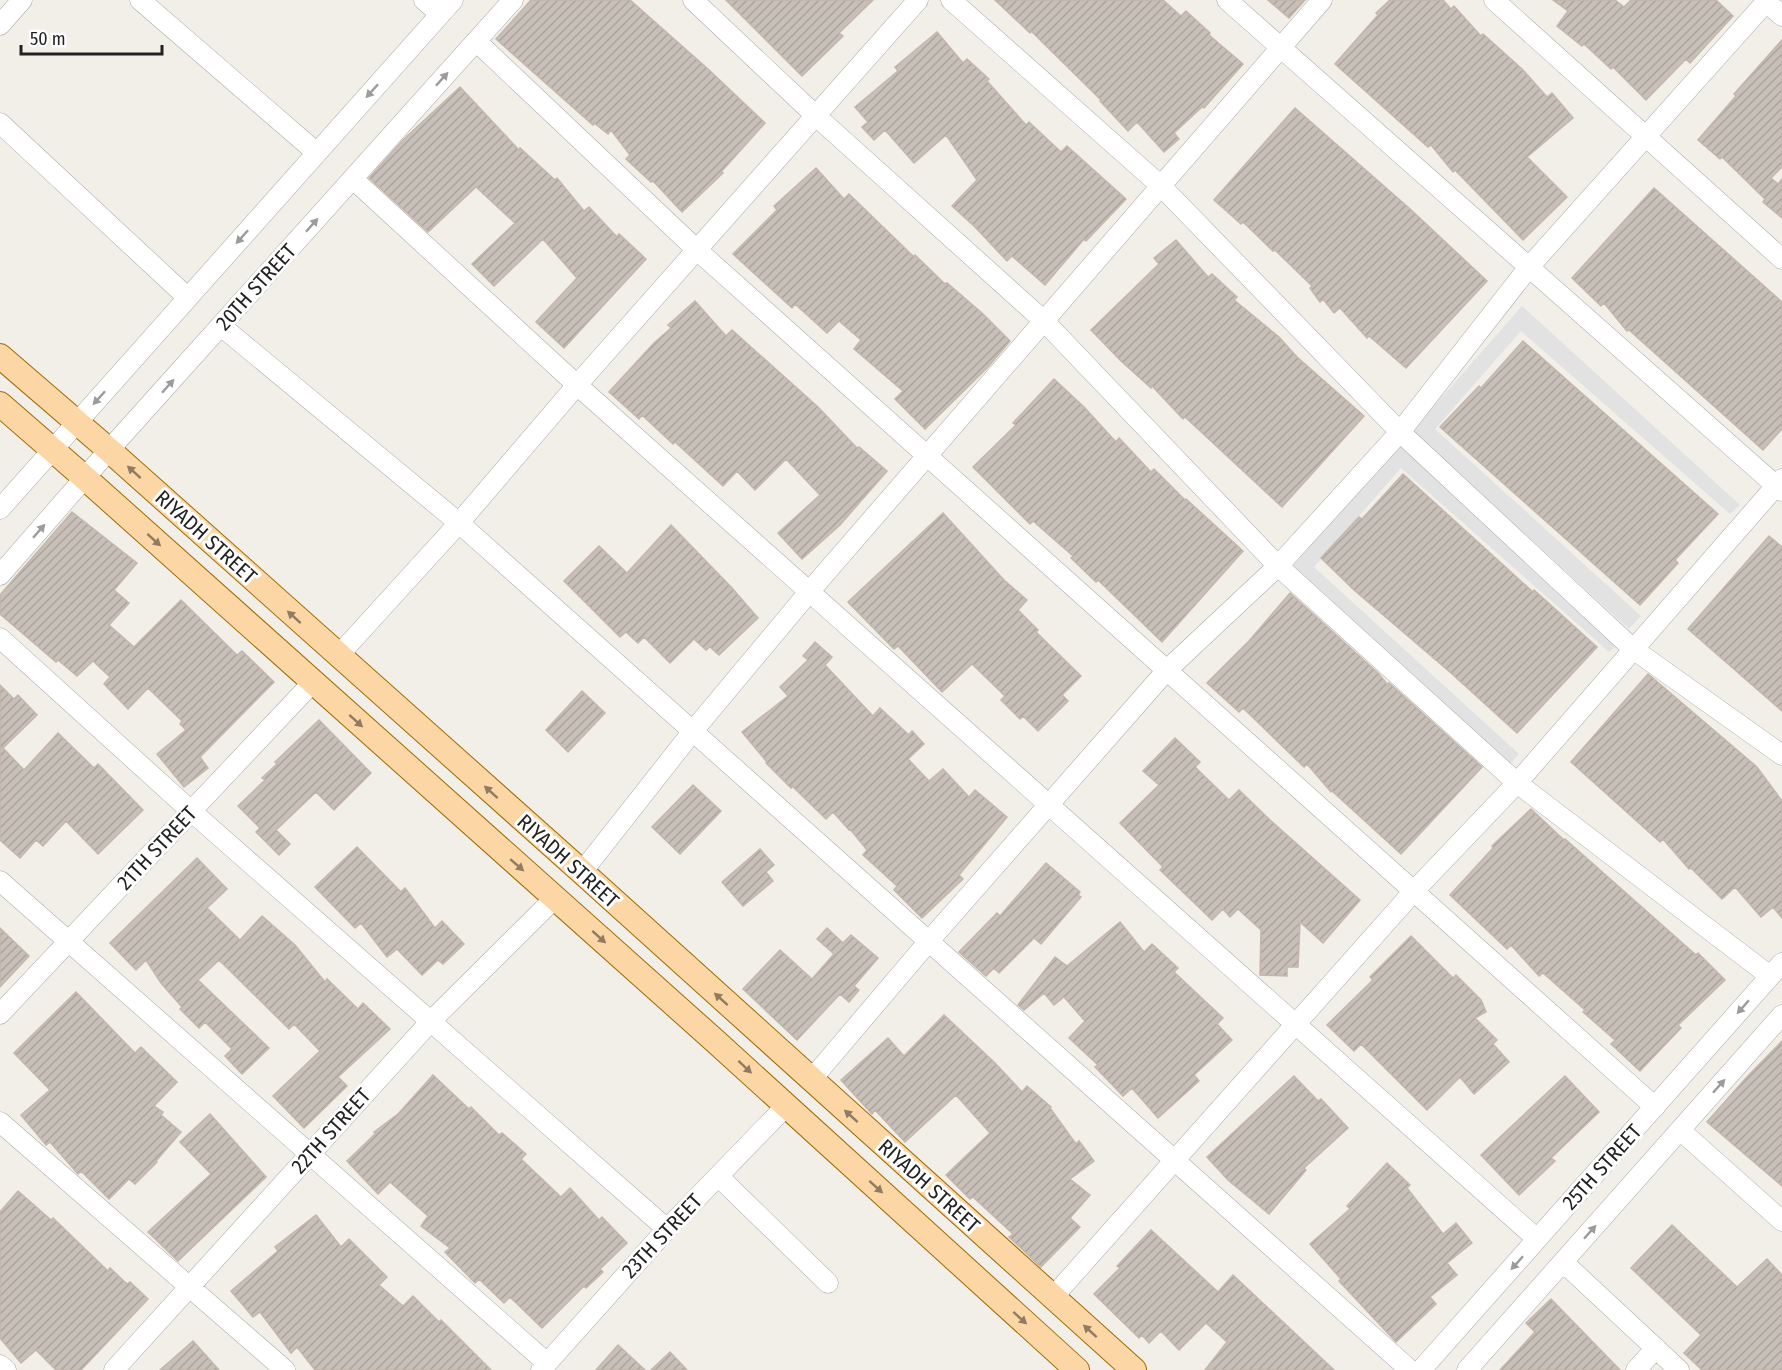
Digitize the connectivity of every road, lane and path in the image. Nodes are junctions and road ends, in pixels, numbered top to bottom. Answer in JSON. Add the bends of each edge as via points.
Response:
{"nodes":[{"id":1,"x":22,"y":0,"type":"edge"},
{"id":2,"x":140,"y":0,"type":"edge"},
{"id":3,"x":424,"y":0,"type":"edge"},
{"id":4,"x":513,"y":0,"type":"edge"},
{"id":5,"x":693,"y":0,"type":"edge"},
{"id":6,"x":918,"y":0,"type":"edge"},
{"id":7,"x":951,"y":0,"type":"edge"},
{"id":8,"x":1227,"y":0,"type":"edge"},
{"id":9,"x":1322,"y":0,"type":"edge"},
{"id":10,"x":1494,"y":0,"type":"edge"},
{"id":11,"x":1765,"y":1,"type":"edge"},
{"id":12,"x":446,"y":7,"type":"edge"},
{"id":13,"x":1782,"y":16,"type":"edge"},
{"id":14,"x":0,"y":25,"type":"edge"},
{"id":15,"x":476,"y":41,"type":"junction"},
{"id":16,"x":1281,"y":48,"type":"junction"},
{"id":17,"x":816,"y":116,"type":"junction"},
{"id":18,"x":0,"y":123,"type":"edge"},
{"id":19,"x":1646,"y":136,"type":"junction"},
{"id":20,"x":317,"y":153,"type":"junction"},
{"id":21,"x":353,"y":179,"type":"junction"},
{"id":22,"x":1161,"y":186,"type":"junction"},
{"id":23,"x":697,"y":250,"type":"junction"},
{"id":24,"x":1782,"y":259,"type":"edge"},
{"id":25,"x":1529,"y":267,"type":"junction"},
{"id":26,"x":188,"y":298,"type":"junction"},
{"id":27,"x":1044,"y":321,"type":"junction"},
{"id":28,"x":221,"y":326,"type":"junction"},
{"id":29,"x":0,"y":356,"type":"edge"},
{"id":30,"x":577,"y":385,"type":"junction"},
{"id":31,"x":0,"y":404,"type":"edge"},
{"id":32,"x":76,"y":424,"type":"junction"},
{"id":33,"x":1400,"y":432,"type":"junction"},
{"id":34,"x":53,"y":450,"type":"junction"},
{"id":35,"x":109,"y":450,"type":"junction"},
{"id":36,"x":927,"y":456,"type":"junction"},
{"id":37,"x":86,"y":478,"type":"junction"},
{"id":38,"x":1780,"y":486,"type":"edge"},
{"id":39,"x":0,"y":509,"type":"edge"},
{"id":40,"x":459,"y":523,"type":"junction"},
{"id":41,"x":1278,"y":566,"type":"junction"},
{"id":42,"x":0,"y":575,"type":"edge"},
{"id":43,"x":809,"y":592,"type":"junction"},
{"id":44,"x":0,"y":638,"type":"edge"},
{"id":45,"x":1633,"y":650,"type":"junction"},
{"id":46,"x":338,"y":656,"type":"junction"},
{"id":47,"x":1167,"y":670,"type":"junction"},
{"id":48,"x":313,"y":682,"type":"junction"},
{"id":49,"x":693,"y":731,"type":"junction"},
{"id":50,"x":1782,"y":755,"type":"edge"},
{"id":51,"x":1517,"y":783,"type":"junction"},
{"id":52,"x":1048,"y":804,"type":"junction"},
{"id":53,"x":191,"y":811,"type":"junction"},
{"id":54,"x":582,"y":872,"type":"junction"},
{"id":55,"x":0,"y":881,"type":"edge"},
{"id":56,"x":1414,"y":891,"type":"junction"},
{"id":57,"x":555,"y":898,"type":"junction"},
{"id":58,"x":928,"y":941,"type":"junction"},
{"id":59,"x":67,"y":942,"type":"junction"},
{"id":60,"x":1776,"y":970,"type":"edge"},
{"id":61,"x":0,"y":1014,"type":"edge"},
{"id":62,"x":1782,"y":1015,"type":"edge"},
{"id":63,"x":431,"y":1022,"type":"junction"},
{"id":64,"x":1295,"y":1024,"type":"junction"},
{"id":65,"x":811,"y":1080,"type":"junction"},
{"id":66,"x":786,"y":1106,"type":"junction"},
{"id":67,"x":1655,"y":1107,"type":"junction"},
{"id":68,"x":0,"y":1122,"type":"edge"},
{"id":69,"x":1680,"y":1130,"type":"junction"},
{"id":70,"x":309,"y":1155,"type":"junction"},
{"id":71,"x":1176,"y":1161,"type":"junction"},
{"id":72,"x":718,"y":1176,"type":"junction"},
{"id":73,"x":1782,"y":1221,"type":"edge"},
{"id":74,"x":667,"y":1229,"type":"junction"},
{"id":75,"x":1538,"y":1239,"type":"junction"},
{"id":76,"x":1563,"y":1262,"type":"junction"},
{"id":77,"x":828,"y":1283,"type":"dead end"},
{"id":78,"x":189,"y":1287,"type":"junction"},
{"id":79,"x":1053,"y":1297,"type":"junction"},
{"id":80,"x":1656,"y":1348,"type":"junction"},
{"id":81,"x":0,"y":1365,"type":"edge"},
{"id":82,"x":544,"y":1367,"type":"edge"},
{"id":83,"x":6,"y":1370,"type":"edge"},
{"id":84,"x":114,"y":1370,"type":"edge"},
{"id":85,"x":285,"y":1370,"type":"edge"},
{"id":86,"x":1077,"y":1370,"type":"edge"},
{"id":87,"x":1134,"y":1370,"type":"edge"},
{"id":88,"x":1410,"y":1370,"type":"edge"},
{"id":89,"x":1421,"y":1370,"type":"edge"},
{"id":90,"x":1467,"y":1370,"type":"edge"},
{"id":91,"x":1636,"y":1370,"type":"edge"},
{"id":92,"x":1679,"y":1370,"type":"edge"}],
"edges":[{"from":1,"to":14,"type":"street"},
{"from":2,"to":20,"type":"street"},
{"from":3,"to":12,"type":"street"},
{"from":4,"to":15,"type":"street","name":"20TH STREET"},
{"from":5,"to":17,"type":"street"},
{"from":6,"to":17,"type":"street"},
{"from":7,"to":22,"type":"street"},
{"from":8,"to":16,"type":"street"},
{"from":9,"to":16,"type":"street"},
{"from":10,"to":19,"type":"street"},
{"from":11,"to":13,"type":"street"},
{"from":11,"to":19,"type":"street"},
{"from":12,"to":20,"type":"street","name":"20TH STREET","one_way":true},
{"from":21,"to":15,"type":"street","name":"20TH STREET","one_way":true},
{"from":15,"to":23,"type":"street"},
{"from":16,"to":22,"type":"street"},
{"from":16,"to":25,"type":"street"},
{"from":17,"to":23,"type":"street"},
{"from":17,"to":27,"type":"street"},
{"from":18,"to":26,"type":"street"},
{"from":19,"to":24,"type":"street"},
{"from":19,"to":25,"type":"street"},
{"from":20,"to":26,"type":"street","name":"20TH STREET","one_way":true},
{"from":28,"to":21,"type":"street","name":"20TH STREET","one_way":true},
{"from":21,"to":30,"type":"street"},
{"from":22,"to":27,"type":"street"},
{"from":22,"to":33,"type":"street"},
{"from":23,"to":30,"type":"street"},
{"from":23,"to":36,"type":"street"},
{"from":25,"to":33,"type":"street"},
{"from":25,"to":38,"type":"street"},
{"from":26,"to":32,"type":"street","name":"20TH STREET","one_way":true},
{"from":27,"to":36,"type":"street"},
{"from":27,"to":41,"type":"street"},
{"from":35,"to":28,"type":"street","name":"20TH STREET","one_way":true},
{"from":28,"to":40,"type":"street"},
{"from":29,"to":32,"type":"main road","name":"RIYADH STREET"},
{"from":30,"to":40,"type":"street"},
{"from":30,"to":43,"type":"street"},
{"from":31,"to":34,"type":"main road","name":"RIYADH STREET"},
{"from":32,"to":34,"type":"street","name":"20TH STREET"},
{"from":32,"to":35,"type":"main road","name":"RIYADH STREET"},
{"from":33,"to":41,"type":"street"},
{"from":33,"to":45,"type":"street"},
{"from":34,"to":37,"type":"main road","name":"RIYADH STREET"},
{"from":34,"to":39,"type":"street","name":"20TH STREET"},
{"from":35,"to":37,"type":"street","name":"20TH STREET"},
{"from":46,"to":35,"type":"main road","name":"RIYADH STREET","one_way":true},
{"from":36,"to":43,"type":"street"},
{"from":36,"to":47,"type":"street"},
{"from":42,"to":37,"type":"street","name":"20TH STREET","one_way":true},
{"from":37,"to":48,"type":"main road","name":"RIYADH STREET","one_way":true},
{"from":38,"to":45,"type":"street"},
{"from":40,"to":46,"type":"street"},
{"from":40,"to":49,"type":"street"},
{"from":41,"to":47,"type":"street"},
{"from":41,"to":51,"type":"street"},
{"from":43,"to":49,"type":"street"},
{"from":43,"to":52,"type":"street"},
{"from":44,"to":53,"type":"street"},
{"from":45,"to":50,"type":"street"},
{"from":45,"to":51,"type":"street"},
{"from":54,"to":46,"type":"main road","name":"RIYADH STREET","one_way":true},
{"from":47,"to":52,"type":"street"},
{"from":47,"to":56,"type":"street"},
{"from":48,"to":53,"type":"street","name":"21TH STREET"},
{"from":48,"to":57,"type":"main road","name":"RIYADH STREET","one_way":true},
{"from":49,"to":54,"type":"street"},
{"from":49,"to":58,"type":"street"},
{"from":51,"to":56,"type":"street"},
{"from":51,"to":60,"type":"street"},
{"from":52,"to":58,"type":"street"},
{"from":52,"to":64,"type":"street"},
{"from":53,"to":59,"type":"street","name":"21TH STREET"},
{"from":53,"to":63,"type":"street"},
{"from":65,"to":54,"type":"main road","name":"RIYADH STREET","one_way":true},
{"from":55,"to":59,"type":"street"},
{"from":56,"to":64,"type":"street"},
{"from":56,"to":67,"type":"street"},
{"from":57,"to":63,"type":"street","name":"22TH STREET"},
{"from":57,"to":66,"type":"main road","name":"RIYADH STREET","one_way":true},
{"from":58,"to":65,"type":"street"},
{"from":58,"to":71,"type":"street"},
{"from":59,"to":61,"type":"street","name":"21TH STREET"},
{"from":59,"to":70,"type":"street"},
{"from":60,"to":67,"type":"street","name":"25TH STREET","one_way":true},
{"from":69,"to":62,"type":"street","name":"25TH STREET","one_way":true},
{"from":63,"to":70,"type":"street","name":"22TH STREET"},
{"from":63,"to":74,"type":"street"},
{"from":64,"to":71,"type":"street"},
{"from":64,"to":75,"type":"street"},
{"from":79,"to":65,"type":"main road","name":"RIYADH STREET","one_way":true},
{"from":66,"to":72,"type":"street","name":"23TH STREET"},
{"from":66,"to":86,"type":"main road","name":"RIYADH STREET","one_way":true},
{"from":67,"to":75,"type":"street","name":"25TH STREET"},
{"from":68,"to":78,"type":"street"},
{"from":69,"to":73,"type":"street"},
{"from":76,"to":69,"type":"street","name":"25TH STREET","one_way":true},
{"from":70,"to":78,"type":"street","name":"22TH STREET"},
{"from":70,"to":82,"type":"street"},
{"from":71,"to":79,"type":"street"},
{"from":71,"to":88,"type":"street"},
{"from":72,"to":74,"type":"street","name":"23TH STREET"},
{"from":72,"to":77,"type":"street"},
{"from":74,"to":82,"type":"street","name":"23TH STREET"},
{"from":75,"to":89,"type":"street","name":"25TH STREET","one_way":true},
{"from":76,"to":80,"type":"street"},
{"from":76,"to":90,"type":"street","name":"25TH STREET"},
{"from":78,"to":84,"type":"street","name":"22TH STREET"},
{"from":78,"to":85,"type":"street"},
{"from":87,"to":79,"type":"main road","name":"RIYADH STREET","one_way":true},
{"from":80,"to":91,"type":"street"},
{"from":80,"to":92,"type":"street"},
{"from":81,"to":83,"type":"street"}]}
